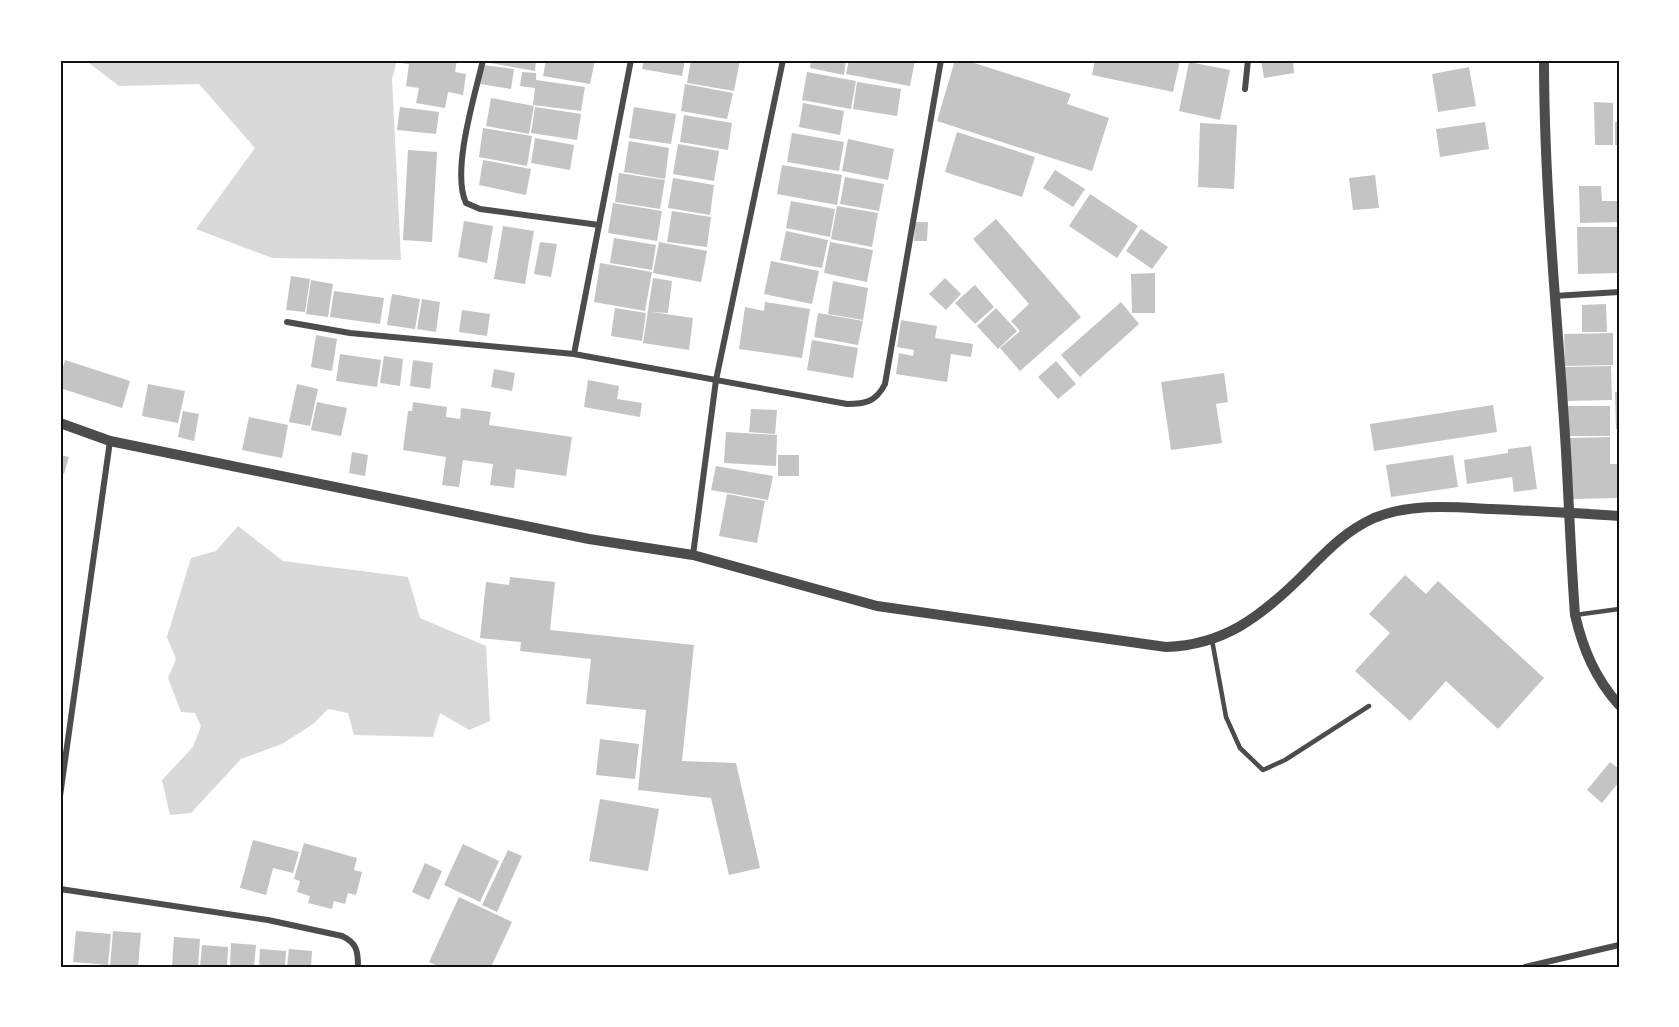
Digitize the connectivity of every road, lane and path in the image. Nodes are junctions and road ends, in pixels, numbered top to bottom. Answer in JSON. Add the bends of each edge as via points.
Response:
{"nodes":[{"id":1,"x":483,"y":60,"type":"edge"},
{"id":2,"x":630,"y":60,"type":"edge"},
{"id":3,"x":783,"y":60,"type":"edge"},
{"id":4,"x":941,"y":60,"type":"edge"},
{"id":5,"x":1248,"y":60,"type":"edge"},
{"id":6,"x":1544,"y":60,"type":"edge"},
{"id":7,"x":1245,"y":88,"type":"dead end"},
{"id":8,"x":599,"y":225,"type":"junction"},
{"id":9,"x":1619,"y":292,"type":"edge"},
{"id":10,"x":1554,"y":296,"type":"junction"},
{"id":11,"x":287,"y":322,"type":"dead end"},
{"id":12,"x":574,"y":354,"type":"junction"},
{"id":13,"x":716,"y":380,"type":"junction"},
{"id":14,"x":60,"y":423,"type":"edge"},
{"id":15,"x":110,"y":441,"type":"junction"},
{"id":16,"x":1568,"y":513,"type":"junction"},
{"id":17,"x":1619,"y":516,"type":"edge"},
{"id":18,"x":693,"y":555,"type":"junction"},
{"id":19,"x":1619,"y":609,"type":"edge"},
{"id":20,"x":1575,"y":615,"type":"junction"},
{"id":21,"x":1212,"y":640,"type":"junction"},
{"id":22,"x":1619,"y":705,"type":"edge"},
{"id":23,"x":1369,"y":706,"type":"dead end"},
{"id":24,"x":60,"y":796,"type":"edge"},
{"id":25,"x":60,"y":889,"type":"edge"},
{"id":26,"x":1619,"y":945,"type":"edge"},
{"id":27,"x":1535,"y":966,"type":"edge"},
{"id":28,"x":358,"y":967,"type":"edge"},
{"id":29,"x":1525,"y":967,"type":"edge"}],
"edges":[{"from":1,"to":8,"type":"street","via":[[464,149],[461,183],[466,203],[480,209]]},
{"from":2,"to":8,"type":"street"},
{"from":3,"to":13,"type":"street"},
{"from":4,"to":13,"type":"street","via":[[885,384],[880,394],[863,404],[847,404]]},
{"from":5,"to":7,"type":"street"},
{"from":6,"to":10,"type":"street"},
{"from":8,"to":12,"type":"street"},
{"from":9,"to":10,"type":"street"},
{"from":10,"to":16,"type":"street"},
{"from":11,"to":12,"type":"street","via":[[350,333]]},
{"from":12,"to":13,"type":"street"},
{"from":13,"to":18,"type":"street"},
{"from":14,"to":15,"type":"street"},
{"from":15,"to":18,"type":"street","via":[[589,539]]},
{"from":15,"to":24,"type":"street"},
{"from":16,"to":17,"type":"street"},
{"from":16,"to":20,"type":"street"},
{"from":16,"to":21,"type":"street","via":[[1458,506],[1389,513],[1335,542],[1249,621]]},
{"from":18,"to":21,"type":"street","via":[[850,600],[905,611],[1146,645],[1186,646]]},
{"from":19,"to":20,"type":"lane"},
{"from":20,"to":22,"type":"street","via":[[1590,662]]},
{"from":21,"to":23,"type":"lane","via":[[1226,717],[1240,748],[1263,770]]},
{"from":25,"to":28,"type":"street","via":[[268,920],[342,936],[352,941]]},
{"from":26,"to":27,"type":"street"},
{"from":27,"to":29,"type":"street"}]}
